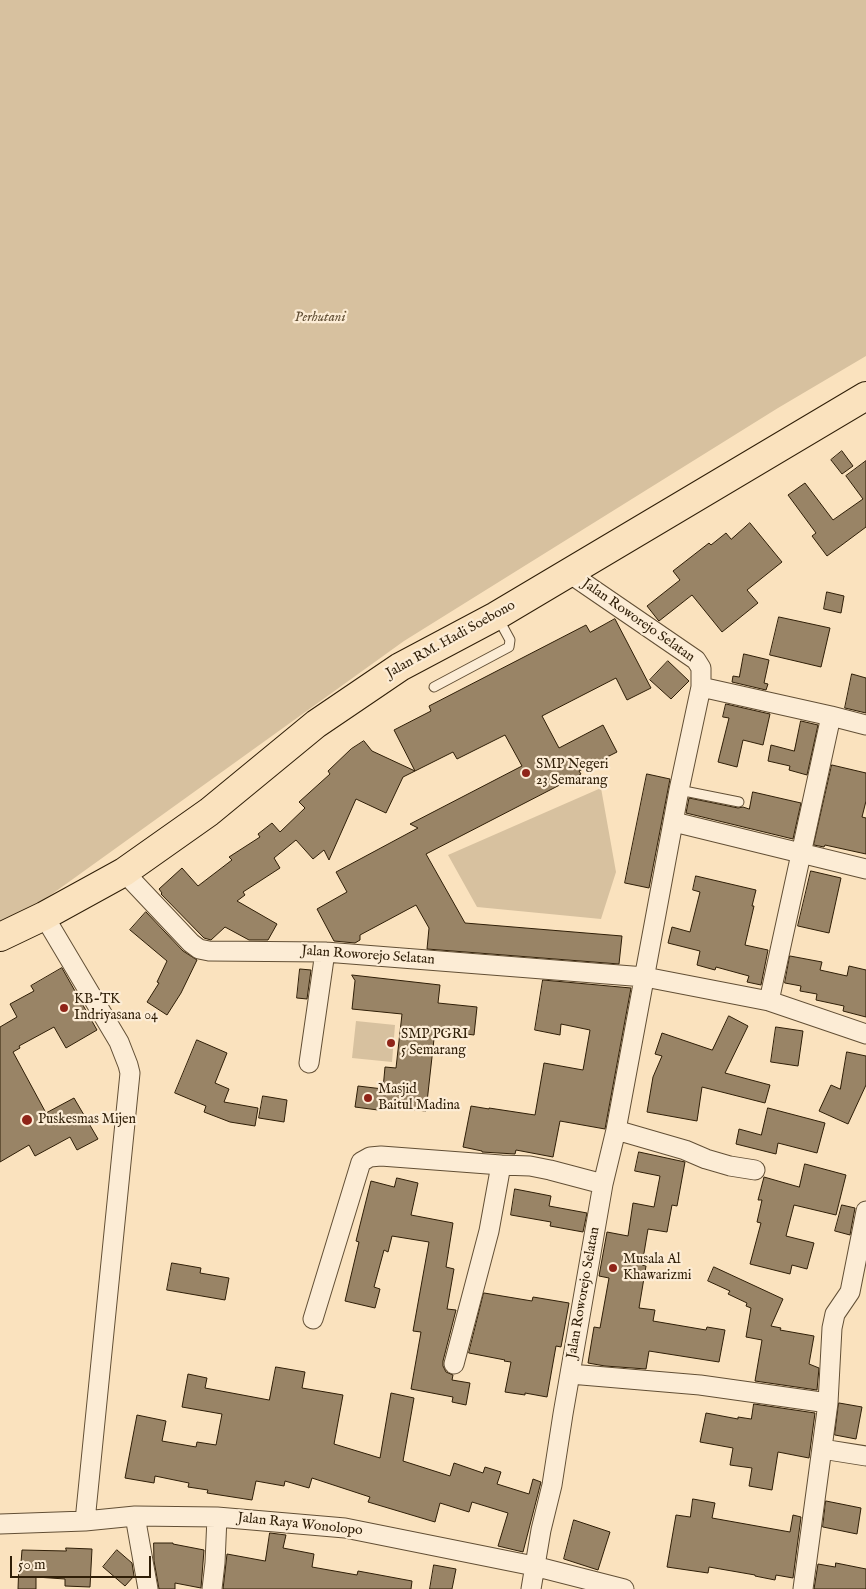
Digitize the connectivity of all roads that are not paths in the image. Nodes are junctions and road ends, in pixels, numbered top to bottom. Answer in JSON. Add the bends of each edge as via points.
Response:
{"nodes":[{"id":1,"x":866,"y":396,"type":"edge"},
{"id":2,"x":569,"y":573,"type":"junction"},
{"id":3,"x":496,"y":616,"type":"junction"},
{"id":4,"x":434,"y":687,"type":"dead end"},
{"id":5,"x":701,"y":687,"type":"junction"},
{"id":6,"x":831,"y":716,"type":"junction"},
{"id":7,"x":866,"y":725,"type":"edge"},
{"id":8,"x":679,"y":790,"type":"junction"},
{"id":9,"x":739,"y":802,"type":"dead end"},
{"id":10,"x":674,"y":822,"type":"junction"},
{"id":11,"x":800,"y":852,"type":"junction"},
{"id":12,"x":866,"y":869,"type":"edge"},
{"id":13,"x":124,"y":872,"type":"junction"},
{"id":14,"x":44,"y":916,"type":"junction"},
{"id":15,"x":0,"y":937,"type":"edge"},
{"id":16,"x":325,"y":952,"type":"junction"},
{"id":17,"x":644,"y":977,"type":"junction"},
{"id":18,"x":769,"y":1001,"type":"junction"},
{"id":19,"x":866,"y":1034,"type":"edge"},
{"id":20,"x":309,"y":1063,"type":"dead end"},
{"id":21,"x":616,"y":1130,"type":"junction"},
{"id":22,"x":501,"y":1165,"type":"junction"},
{"id":23,"x":755,"y":1170,"type":"dead end"},
{"id":24,"x":603,"y":1184,"type":"junction"},
{"id":25,"x":866,"y":1211,"type":"edge"},
{"id":26,"x":858,"y":1293,"type":"edge"},
{"id":27,"x":313,"y":1319,"type":"dead end"},
{"id":28,"x":454,"y":1364,"type":"dead end"},
{"id":29,"x":570,"y":1374,"type":"junction"},
{"id":30,"x":828,"y":1403,"type":"junction"},
{"id":31,"x":822,"y":1449,"type":"junction"},
{"id":32,"x":866,"y":1456,"type":"edge"},
{"id":33,"x":136,"y":1516,"type":"junction"},
{"id":34,"x":216,"y":1517,"type":"junction"},
{"id":35,"x":85,"y":1521,"type":"junction"},
{"id":36,"x":0,"y":1524,"type":"edge"},
{"id":37,"x":534,"y":1566,"type":"junction"},
{"id":38,"x":148,"y":1589,"type":"edge"},
{"id":39,"x":212,"y":1589,"type":"edge"},
{"id":40,"x":531,"y":1589,"type":"edge"},
{"id":41,"x":624,"y":1589,"type":"edge"},
{"id":42,"x":803,"y":1589,"type":"edge"}],
"edges":[{"from":1,"to":2,"type":"main road","name":"Jalan RM. Hadi Soebono"},
{"from":2,"to":3,"type":"main road","name":"Jalan RM. Hadi Soebono"},
{"from":2,"to":5,"type":"street","name":"Jalan Roworejo Selatan","via":[[696,660],[701,668]]},
{"from":3,"to":4,"type":"lane","via":[[510,640],[509,647]]},
{"from":3,"to":13,"type":"main road","name":"Jalan RM. Hadi Soebono","via":[[400,667],[316,724],[209,812]]},
{"from":5,"to":6,"type":"street"},
{"from":5,"to":8,"type":"street","name":"Jalan Roworejo Selatan"},
{"from":6,"to":7,"type":"street"},
{"from":6,"to":11,"type":"street"},
{"from":8,"to":9,"type":"lane"},
{"from":8,"to":10,"type":"street","name":"Jalan Roworejo Selatan"},
{"from":10,"to":11,"type":"street"},
{"from":10,"to":17,"type":"street","name":"Jalan Roworejo Selatan"},
{"from":11,"to":12,"type":"street"},
{"from":11,"to":18,"type":"street"},
{"from":13,"to":14,"type":"main road","name":"Jalan RM. Hadi Soebono"},
{"from":13,"to":16,"type":"street","name":"Jalan Roworejo Selatan","via":[[200,949]]},
{"from":14,"to":15,"type":"main road","name":"Jalan RM. Hadi Soebono"},
{"from":14,"to":35,"type":"street","via":[[118,1042],[130,1073]]},
{"from":16,"to":17,"type":"street","name":"Jalan Roworejo Selatan"},
{"from":16,"to":20,"type":"street"},
{"from":17,"to":18,"type":"street","name":"Jalan Roworejo Selatan"},
{"from":17,"to":21,"type":"street","name":"Jalan Roworejo Selatan"},
{"from":18,"to":19,"type":"street","name":"Jalan Roworejo Selatan"},
{"from":21,"to":23,"type":"street","via":[[730,1166]]},
{"from":21,"to":24,"type":"street","name":"Jalan Roworejo Selatan"},
{"from":22,"to":24,"type":"street","via":[[530,1166]]},
{"from":22,"to":27,"type":"street","via":[[381,1156],[361,1162]]},
{"from":22,"to":28,"type":"street","via":[[489,1231]]},
{"from":24,"to":29,"type":"street","name":"Jalan Roworejo Selatan"},
{"from":25,"to":26,"type":"street"},
{"from":26,"to":30,"type":"street","via":[[835,1314]]},
{"from":29,"to":30,"type":"street","name":"Jalan Roworejo Selatan","via":[[700,1385]]},
{"from":29,"to":37,"type":"street","name":"Jalan Roworejo Selatan","via":[[552,1485]]},
{"from":30,"to":31,"type":"street"},
{"from":31,"to":32,"type":"street"},
{"from":31,"to":42,"type":"street"},
{"from":33,"to":34,"type":"street","name":"Jalan Raya Wonolopo"},
{"from":33,"to":35,"type":"street","name":"Jalan Raya Wonolopo"},
{"from":33,"to":38,"type":"street"},
{"from":34,"to":37,"type":"street","name":"Jalan Raya Wonolopo","via":[[345,1528]]},
{"from":34,"to":39,"type":"street"},
{"from":35,"to":36,"type":"street","name":"Jalan Raya Wonolopo"},
{"from":37,"to":40,"type":"street","name":"Jalan Roworejo Selatan"},
{"from":37,"to":41,"type":"street","name":"Jalan Raya Wonolopo"}]}
